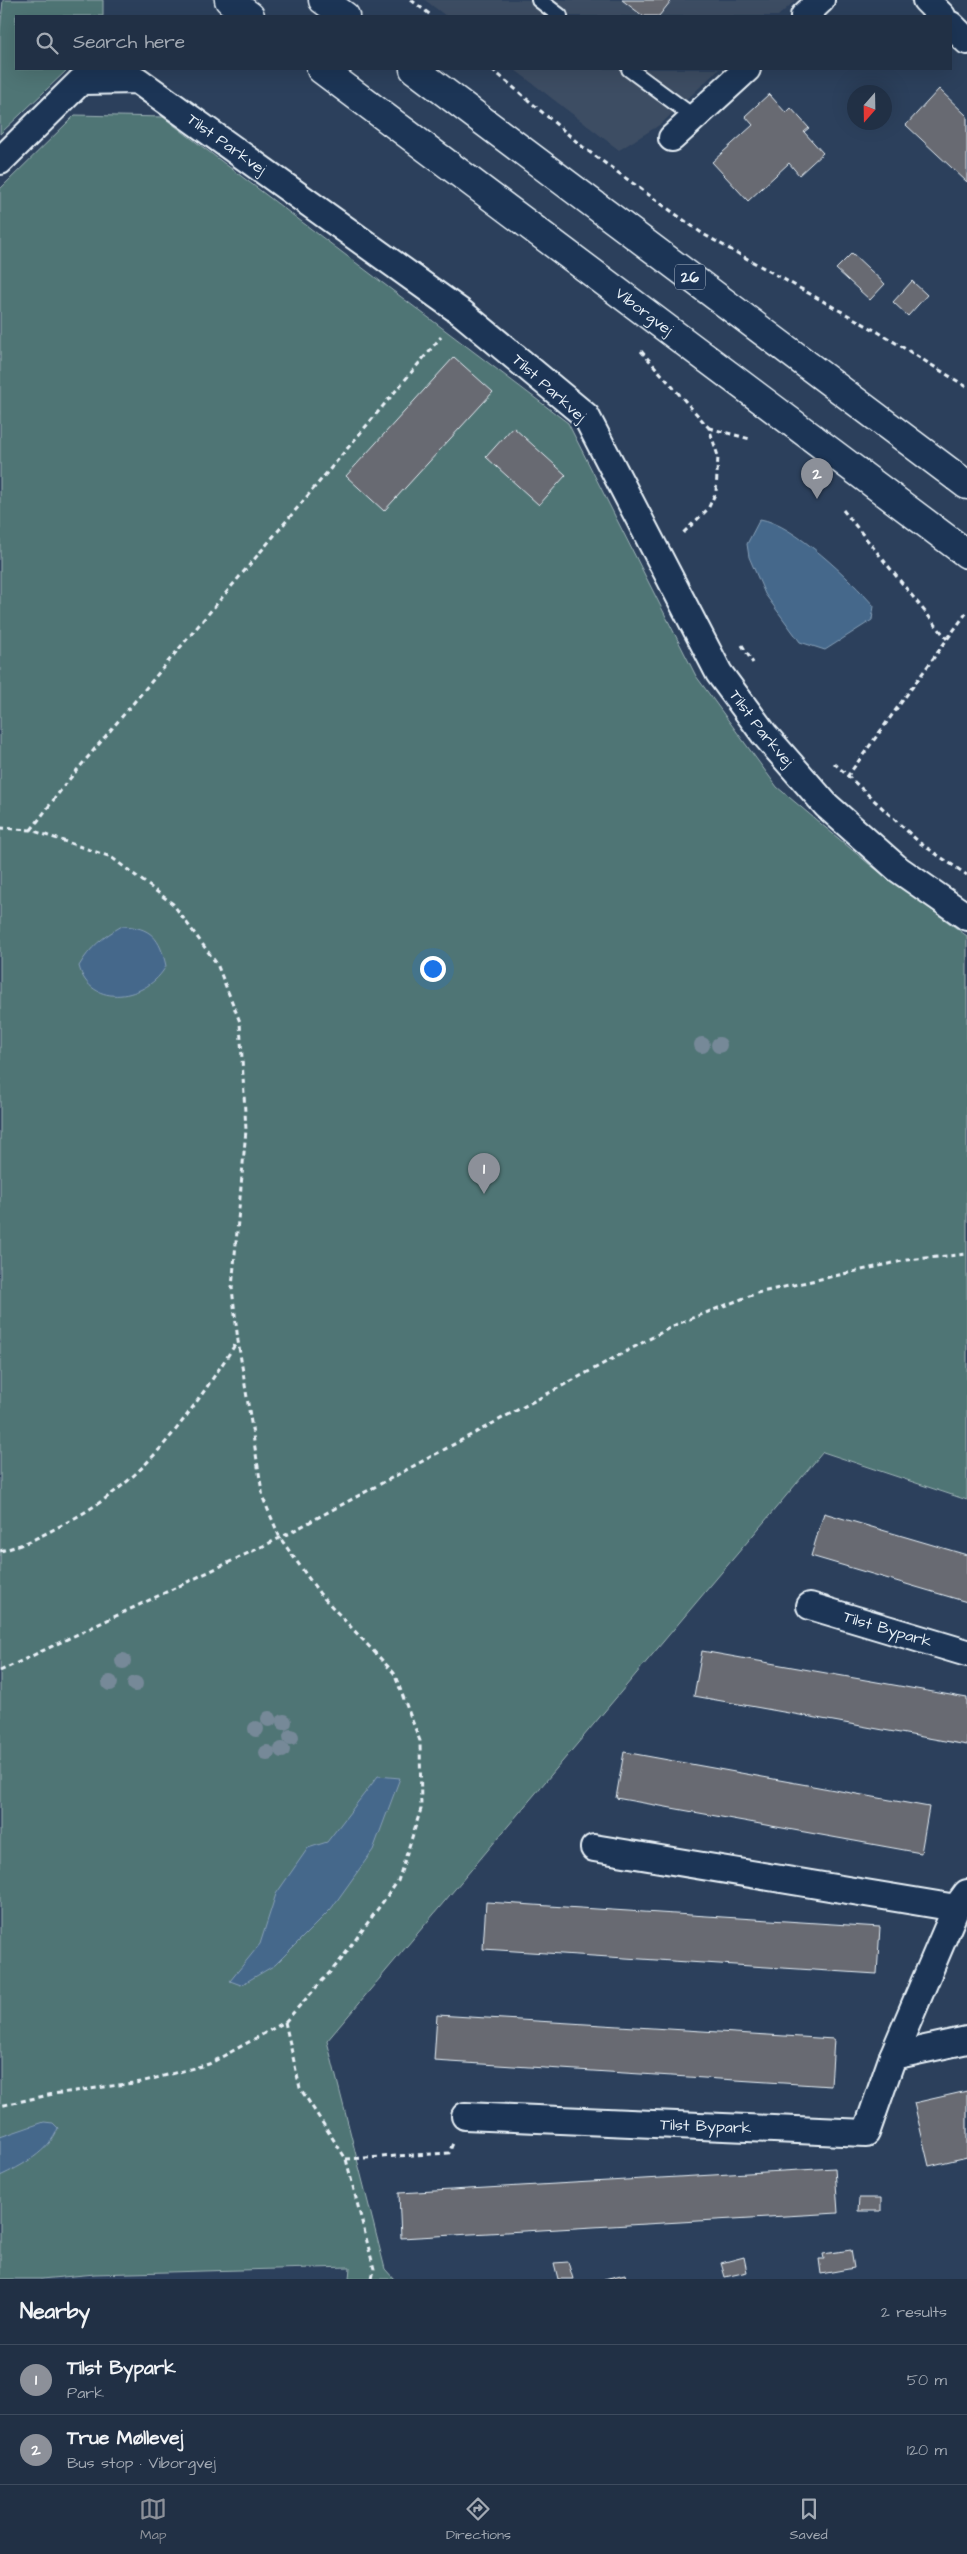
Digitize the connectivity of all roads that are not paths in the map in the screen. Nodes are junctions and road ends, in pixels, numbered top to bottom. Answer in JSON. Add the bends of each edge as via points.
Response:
{"nodes":[{"id":1,"x":229,"y":0,"type":"edge"},
{"id":2,"x":323,"y":0,"type":"edge"},
{"id":3,"x":539,"y":0,"type":"edge"},
{"id":4,"x":822,"y":0,"type":"edge"},
{"id":5,"x":926,"y":0,"type":"edge"},
{"id":6,"x":249,"y":15,"type":"edge"},
{"id":7,"x":344,"y":15,"type":"edge"},
{"id":8,"x":559,"y":15,"type":"edge"},
{"id":9,"x":805,"y":15,"type":"edge"},
{"id":10,"x":941,"y":15,"type":"edge"},
{"id":11,"x":952,"y":26,"type":"edge"},
{"id":12,"x":967,"y":41,"type":"edge"},
{"id":13,"x":322,"y":70,"type":"edge"},
{"id":14,"x":415,"y":70,"type":"edge"},
{"id":15,"x":631,"y":70,"type":"edge"},
{"id":16,"x":746,"y":70,"type":"edge"},
{"id":17,"x":694,"y":117,"type":"junction"},
{"id":18,"x":672,"y":138,"type":"dead end"},
{"id":19,"x":0,"y":161,"type":"edge"},
{"id":20,"x":967,"y":485,"type":"edge"},
{"id":21,"x":967,"y":554,"type":"edge"},
{"id":22,"x":967,"y":917,"type":"edge"},
{"id":23,"x":810,"y":1606,"type":"dead end"},
{"id":24,"x":967,"y":1653,"type":"edge"},
{"id":25,"x":594,"y":1848,"type":"dead end"},
{"id":26,"x":962,"y":1901,"type":"edge"},
{"id":27,"x":967,"y":2040,"type":"edge"},
{"id":28,"x":893,"y":2056,"type":"junction"},
{"id":29,"x":465,"y":2116,"type":"road end"}],
"edges":[{"from":1,"to":6,"type":"main road"},
{"from":2,"to":7,"type":"main road"},
{"from":3,"to":8,"type":"lane"},
{"from":4,"to":9,"type":"street"},
{"from":5,"to":10,"type":"street"},
{"from":11,"to":12,"type":"street"},
{"from":13,"to":21,"type":"main road","name":"Viborgvej"},
{"from":14,"to":20,"type":"main road","number":"26"},
{"from":15,"to":17,"type":"lane"},
{"from":16,"to":17,"type":"street"},
{"from":17,"to":18,"type":"street"},
{"from":19,"to":22,"type":"street","name":"Tilst Parkvej","via":[[81,81],[138,80],[462,313],[586,416],[719,673],[764,734],[826,806],[898,869]]},
{"from":23,"to":24,"type":"street","name":"Tilst Bypark"},
{"from":25,"to":26,"type":"street","name":"Tilst Bypark"},
{"from":26,"to":28,"type":"street","name":"Tilst Bypark"},
{"from":27,"to":28,"type":"street"},
{"from":28,"to":29,"type":"street","name":"Tilst Bypark","via":[[866,2133]]}]}
